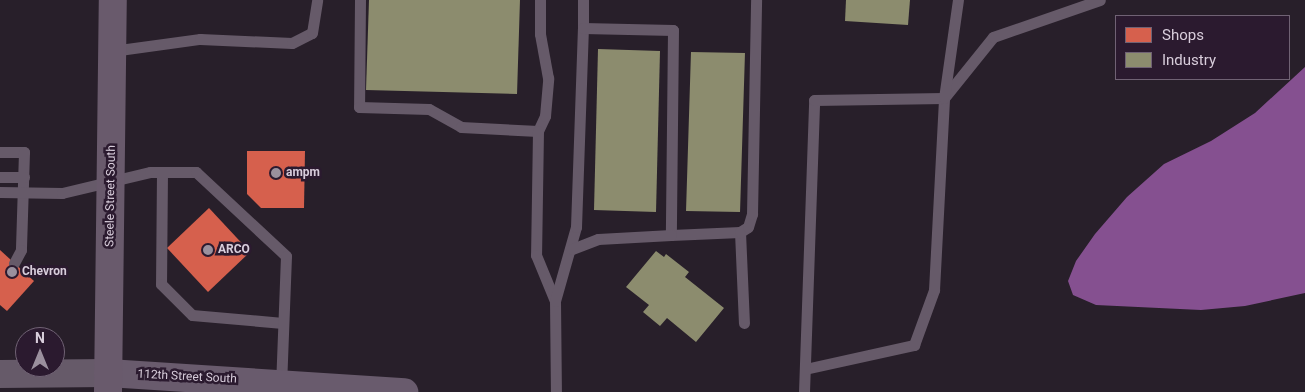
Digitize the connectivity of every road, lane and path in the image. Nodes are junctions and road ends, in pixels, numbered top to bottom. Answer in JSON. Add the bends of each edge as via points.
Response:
{"nodes":[{"id":1,"x":113,"y":0,"type":"edge"},
{"id":2,"x":317,"y":0,"type":"edge"},
{"id":3,"x":360,"y":0,"type":"edge"},
{"id":4,"x":540,"y":0,"type":"edge"},
{"id":5,"x":583,"y":0,"type":"edge"},
{"id":6,"x":756,"y":0,"type":"edge"},
{"id":7,"x":958,"y":0,"type":"edge"},
{"id":8,"x":1100,"y":0,"type":"edge"},
{"id":9,"x":583,"y":28,"type":"junction"},
{"id":10,"x":112,"y":52,"type":"junction"},
{"id":11,"x":944,"y":98,"type":"junction"},
{"id":12,"x":538,"y":131,"type":"junction"},
{"id":13,"x":0,"y":152,"type":"edge"},
{"id":14,"x":162,"y":172,"type":"junction"},
{"id":15,"x":0,"y":177,"type":"edge"},
{"id":16,"x":24,"y":178,"type":"junction"},
{"id":17,"x":111,"y":181,"type":"junction"},
{"id":18,"x":0,"y":192,"type":"edge"},
{"id":19,"x":24,"y":192,"type":"junction"},
{"id":20,"x":740,"y":232,"type":"junction"},
{"id":21,"x":671,"y":236,"type":"junction"},
{"id":22,"x":572,"y":249,"type":"junction"},
{"id":23,"x":14,"y":263,"type":"dead end"},
{"id":24,"x":555,"y":301,"type":"junction"},
{"id":25,"x":284,"y":322,"type":"junction"},
{"id":26,"x":744,"y":323,"type":"dead end"},
{"id":27,"x":805,"y":369,"type":"junction"},
{"id":28,"x":0,"y":374,"type":"edge"},
{"id":29,"x":108,"y":382,"type":"edge"},
{"id":30,"x":281,"y":388,"type":"edge"},
{"id":31,"x":404,"y":392,"type":"edge"},
{"id":32,"x":556,"y":392,"type":"edge"},
{"id":33,"x":804,"y":392,"type":"edge"}],
"edges":[{"from":1,"to":10,"type":"main road","name":"Steele Street South"},
{"from":2,"to":10,"type":"lane","via":[[312,33],[292,44],[200,39]]},
{"from":3,"to":12,"type":"lane","via":[[359,107],[428,110],[461,127]]},
{"from":4,"to":12,"type":"lane","via":[[540,34],[548,78],[545,116]]},
{"from":5,"to":9,"type":"lane"},
{"from":6,"to":20,"type":"lane","via":[[752,214],[748,227]]},
{"from":7,"to":11,"type":"lane"},
{"from":8,"to":11,"type":"lane","via":[[993,37]]},
{"from":9,"to":21,"type":"lane","via":[[673,30]]},
{"from":9,"to":22,"type":"lane","via":[[576,228]]},
{"from":10,"to":17,"type":"main road","name":"Steele Street South"},
{"from":11,"to":27,"type":"lane","via":[[934,290],[914,345]]},
{"from":11,"to":27,"type":"lane","via":[[814,100]]},
{"from":12,"to":24,"type":"lane","via":[[536,255]]},
{"from":13,"to":16,"type":"lane","via":[[24,152]]},
{"from":14,"to":17,"type":"lane"},
{"from":14,"to":25,"type":"lane","via":[[196,172],[286,256]]},
{"from":14,"to":25,"type":"lane","via":[[161,284],[192,315]]},
{"from":15,"to":16,"type":"lane"},
{"from":16,"to":19,"type":"lane"},
{"from":17,"to":19,"type":"lane","via":[[62,193]]},
{"from":17,"to":29,"type":"main road","name":"Steele Street South"},
{"from":18,"to":19,"type":"lane"},
{"from":19,"to":23,"type":"lane","via":[[21,250]]},
{"from":20,"to":21,"type":"lane"},
{"from":20,"to":26,"type":"lane"},
{"from":21,"to":22,"type":"lane","via":[[598,239]]},
{"from":22,"to":24,"type":"lane"},
{"from":24,"to":32,"type":"lane"},
{"from":25,"to":30,"type":"lane"},
{"from":27,"to":33,"type":"lane"},
{"from":28,"to":29,"type":"street","name":"112th Street South"},
{"from":29,"to":30,"type":"main road","name":"112th Street South"},
{"from":30,"to":31,"type":"main road","name":"112th Street South"}]}
